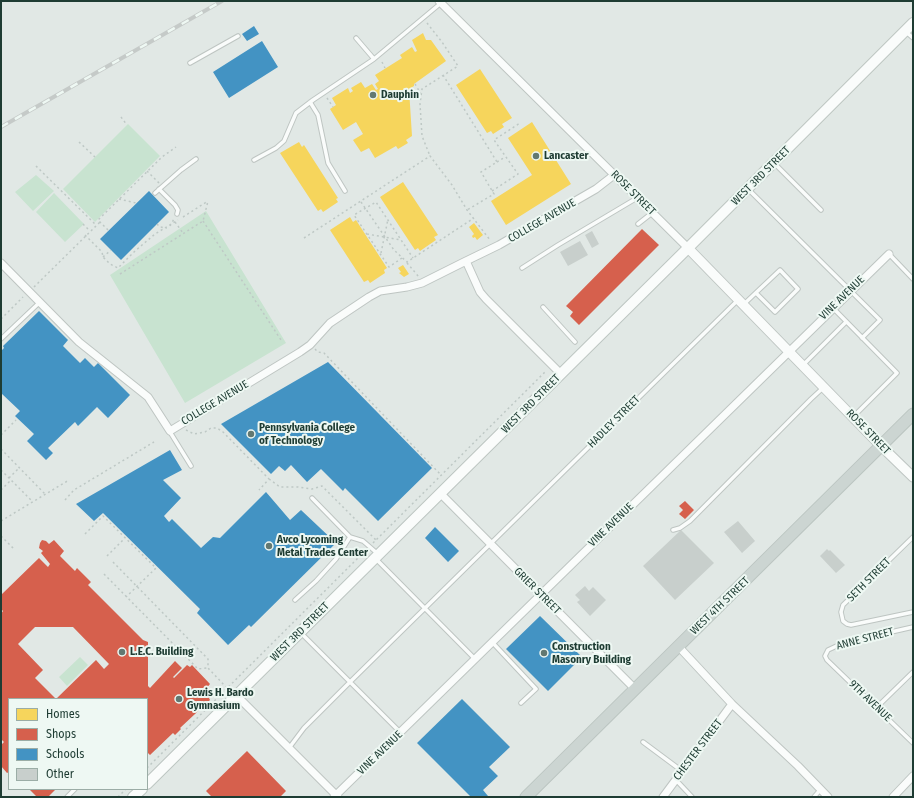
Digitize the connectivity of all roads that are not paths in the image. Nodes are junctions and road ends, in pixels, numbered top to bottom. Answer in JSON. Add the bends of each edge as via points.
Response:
{"nodes":[{"id":1,"x":440,"y":2,"type":"edge"},
{"id":2,"x":913,"y":23,"type":"edge"},
{"id":3,"x":905,"y":31,"type":"junction"},
{"id":4,"x":238,"y":36,"type":"dead end"},
{"id":5,"x":356,"y":38,"type":"dead end"},
{"id":6,"x":913,"y":38,"type":"edge"},
{"id":7,"x":374,"y":59,"type":"junction"},
{"id":8,"x":190,"y":63,"type":"dead end"},
{"id":9,"x":310,"y":102,"type":"junction"},
{"id":10,"x":196,"y":159,"type":"dead end"},
{"id":11,"x":254,"y":160,"type":"dead end"},
{"id":12,"x":774,"y":162,"type":"junction"},
{"id":13,"x":614,"y":175,"type":"junction"},
{"id":14,"x":161,"y":188,"type":"junction"},
{"id":15,"x":748,"y":188,"type":"junction"},
{"id":16,"x":345,"y":191,"type":"dead end"},
{"id":17,"x":155,"y":193,"type":"dead end"},
{"id":18,"x":637,"y":198,"type":"junction"},
{"id":19,"x":821,"y":210,"type":"dead end"},
{"id":20,"x":652,"y":213,"type":"junction"},
{"id":21,"x":177,"y":214,"type":"road end"},
{"id":22,"x":638,"y":224,"type":"dead end"},
{"id":23,"x":688,"y":248,"type":"junction"},
{"id":24,"x":888,"y":254,"type":"joint"},
{"id":25,"x":466,"y":261,"type":"junction"},
{"id":26,"x":1,"y":263,"type":"edge"},
{"id":27,"x":522,"y":268,"type":"dead end"},
{"id":28,"x":913,"y":279,"type":"edge"},
{"id":29,"x":850,"y":290,"type":"junction"},
{"id":30,"x":756,"y":293,"type":"junction"},
{"id":31,"x":40,"y":302,"type":"junction"},
{"id":32,"x":741,"y":303,"type":"junction"},
{"id":33,"x":543,"y":307,"type":"dead end"},
{"id":34,"x":832,"y":308,"type":"junction"},
{"id":35,"x":846,"y":322,"type":"junction"},
{"id":36,"x":862,"y":338,"type":"junction"},
{"id":37,"x":1,"y":339,"type":"edge"},
{"id":38,"x":575,"y":342,"type":"dead end"},
{"id":39,"x":788,"y":351,"type":"junction"},
{"id":40,"x":802,"y":365,"type":"junction"},
{"id":41,"x":560,"y":374,"type":"junction"},
{"id":42,"x":824,"y":387,"type":"junction"},
{"id":43,"x":913,"y":414,"type":"edge"},
{"id":44,"x":853,"y":417,"type":"junction"},
{"id":45,"x":170,"y":431,"type":"junction"},
{"id":46,"x":880,"y":445,"type":"junction"},
{"id":47,"x":191,"y":466,"type":"dead end"},
{"id":48,"x":913,"y":477,"type":"edge"},
{"id":49,"x":440,"y":493,"type":"junction"},
{"id":50,"x":312,"y":498,"type":"dead end"},
{"id":51,"x":672,"y":530,"type":"dead end"},
{"id":52,"x":350,"y":537,"type":"junction"},
{"id":53,"x":913,"y":537,"type":"edge"},
{"id":54,"x":490,"y":544,"type":"junction"},
{"id":55,"x":376,"y":557,"type":"junction"},
{"id":56,"x":540,"y":594,"type":"junction"},
{"id":57,"x":295,"y":600,"type":"dead end"},
{"id":58,"x":425,"y":609,"type":"junction"},
{"id":59,"x":913,"y":612,"type":"edge"},
{"id":60,"x":851,"y":625,"type":"joint"},
{"id":61,"x":913,"y":627,"type":"edge"},
{"id":62,"x":300,"y":632,"type":"junction"},
{"id":63,"x":492,"y":642,"type":"junction"},
{"id":64,"x":678,"y":646,"type":"junction"},
{"id":65,"x":476,"y":659,"type":"junction"},
{"id":66,"x":827,"y":660,"type":"joint"},
{"id":67,"x":913,"y":672,"type":"edge"},
{"id":68,"x":350,"y":682,"type":"junction"},
{"id":69,"x":635,"y":689,"type":"junction"},
{"id":70,"x":236,"y":695,"type":"junction"},
{"id":71,"x":521,"y":703,"type":"dead end"},
{"id":72,"x":732,"y":704,"type":"junction"},
{"id":73,"x":876,"y":708,"type":"junction"},
{"id":74,"x":401,"y":732,"type":"junction"},
{"id":75,"x":643,"y":742,"type":"dead end"},
{"id":76,"x":913,"y":743,"type":"edge"},
{"id":77,"x":289,"y":748,"type":"junction"},
{"id":78,"x":682,"y":771,"type":"junction"},
{"id":79,"x":913,"y":776,"type":"edge"},
{"id":80,"x":676,"y":780,"type":"junction"},
{"id":81,"x":148,"y":783,"type":"edge"},
{"id":82,"x":821,"y":790,"type":"junction"},
{"id":83,"x":336,"y":796,"type":"edge"},
{"id":84,"x":526,"y":797,"type":"edge"},
{"id":85,"x":663,"y":797,"type":"edge"},
{"id":86,"x":692,"y":797,"type":"edge"},
{"id":87,"x":814,"y":797,"type":"edge"},
{"id":88,"x":828,"y":797,"type":"edge"},
{"id":89,"x":893,"y":797,"type":"edge"}],
"edges":[{"from":1,"to":7,"type":"lane"},
{"from":1,"to":13,"type":"street","name":"ROSE STREET"},
{"from":2,"to":3,"type":"main road","name":"WEST 3RD STREET"},
{"from":3,"to":6,"type":"lane"},
{"from":3,"to":12,"type":"main road","name":"WEST 3RD STREET"},
{"from":4,"to":8,"type":"lane"},
{"from":5,"to":7,"type":"lane"},
{"from":7,"to":9,"type":"lane"},
{"from":9,"to":11,"type":"lane","via":[[294,116],[284,141]]},
{"from":9,"to":16,"type":"lane","via":[[318,115],[328,163]]},
{"from":10,"to":14,"type":"lane"},
{"from":12,"to":15,"type":"main road","name":"WEST 3RD STREET"},
{"from":12,"to":19,"type":"lane"},
{"from":13,"to":18,"type":"street","name":"ROSE STREET"},
{"from":13,"to":25,"type":"street","name":"COLLEGE AVENUE","via":[[596,189],[499,246]]},
{"from":14,"to":17,"type":"lane"},
{"from":14,"to":21,"type":"lane","via":[[175,205]]},
{"from":15,"to":23,"type":"main road","name":"WEST 3RD STREET"},
{"from":15,"to":29,"type":"lane"},
{"from":18,"to":20,"type":"street","name":"ROSE STREET"},
{"from":18,"to":27,"type":"lane"},
{"from":20,"to":22,"type":"lane"},
{"from":20,"to":23,"type":"street","name":"ROSE STREET"},
{"from":23,"to":32,"type":"street","name":"ROSE STREET"},
{"from":23,"to":41,"type":"main road","name":"WEST 3RD STREET"},
{"from":24,"to":28,"type":"lane"},
{"from":24,"to":29,"type":"street","name":"VINE AVENUE"},
{"from":25,"to":41,"type":"street","via":[[483,296]]},
{"from":25,"to":45,"type":"street","name":"COLLEGE AVENUE","via":[[422,283],[380,291],[369,297],[330,323],[300,352]]},
{"from":26,"to":31,"type":"street","name":"COLLEGE AVENUE"},
{"from":29,"to":34,"type":"street","name":"VINE AVENUE"},
{"from":29,"to":36,"type":"lane","via":[[880,320]]},
{"from":30,"to":30,"type":"lane","name":"HADLEY STREET","via":[[780,270],[798,289],[775,312]]},
{"from":30,"to":32,"type":"lane","name":"HADLEY STREET"},
{"from":31,"to":37,"type":"lane"},
{"from":31,"to":45,"type":"street","name":"COLLEGE AVENUE","via":[[79,342],[148,397]]},
{"from":32,"to":39,"type":"street","name":"ROSE STREET"},
{"from":32,"to":54,"type":"lane","name":"HADLEY STREET"},
{"from":33,"to":38,"type":"lane"},
{"from":34,"to":35,"type":"lane"},
{"from":34,"to":39,"type":"street","name":"VINE AVENUE"},
{"from":35,"to":36,"type":"lane"},
{"from":35,"to":40,"type":"lane"},
{"from":36,"to":44,"type":"lane","via":[[897,373]]},
{"from":39,"to":40,"type":"street","name":"ROSE STREET"},
{"from":39,"to":56,"type":"street","name":"VINE AVENUE"},
{"from":40,"to":42,"type":"street","name":"ROSE STREET"},
{"from":41,"to":49,"type":"main road","name":"WEST 3RD STREET"},
{"from":42,"to":44,"type":"street","name":"ROSE STREET"},
{"from":42,"to":51,"type":"lane","via":[[690,521]]},
{"from":43,"to":46,"type":"main road","name":"WEST 4TH STREET"},
{"from":44,"to":46,"type":"street","name":"ROSE STREET"},
{"from":45,"to":47,"type":"lane"},
{"from":46,"to":48,"type":"street","name":"ROSE STREET"},
{"from":46,"to":64,"type":"main road","name":"WEST 4TH STREET"},
{"from":49,"to":54,"type":"street","name":"GRIER STREET"},
{"from":49,"to":55,"type":"main road","name":"WEST 3RD STREET"},
{"from":50,"to":52,"type":"lane"},
{"from":52,"to":55,"type":"lane","via":[[370,546]]},
{"from":52,"to":57,"type":"lane","via":[[336,559]]},
{"from":53,"to":60,"type":"lane","name":"SETH STREET","via":[[843,605],[841,616]]},
{"from":54,"to":56,"type":"street","name":"GRIER STREET"},
{"from":54,"to":58,"type":"lane","name":"HADLEY STREET"},
{"from":55,"to":58,"type":"lane"},
{"from":55,"to":62,"type":"main road","name":"WEST 3RD STREET"},
{"from":56,"to":63,"type":"street","name":"VINE AVENUE"},
{"from":56,"to":69,"type":"street","name":"GRIER STREET"},
{"from":58,"to":65,"type":"lane"},
{"from":58,"to":68,"type":"lane","name":"HADLEY STREET"},
{"from":59,"to":60,"type":"lane","name":"ANNE STREET"},
{"from":61,"to":66,"type":"lane","name":"ANNE STREET","via":[[838,644],[828,650],[825,656]]},
{"from":62,"to":68,"type":"lane"},
{"from":62,"to":70,"type":"main road","name":"WEST 3RD STREET"},
{"from":63,"to":65,"type":"street","name":"VINE AVENUE"},
{"from":63,"to":71,"type":"lane","via":[[536,689]]},
{"from":64,"to":69,"type":"main road","name":"WEST 4TH STREET"},
{"from":64,"to":72,"type":"street"},
{"from":65,"to":74,"type":"street","name":"VINE AVENUE"},
{"from":66,"to":73,"type":"lane","name":"9TH AVENUE"},
{"from":67,"to":73,"type":"lane"},
{"from":68,"to":74,"type":"lane"},
{"from":68,"to":77,"type":"lane","name":"HADLEY STREET","via":[[304,728]]},
{"from":69,"to":84,"type":"main road","name":"WEST 4TH STREET"},
{"from":70,"to":77,"type":"street"},
{"from":70,"to":81,"type":"main road","name":"WEST 3RD STREET"},
{"from":72,"to":78,"type":"street","name":"CHESTER STREET"},
{"from":72,"to":82,"type":"street"},
{"from":73,"to":76,"type":"lane","name":"9TH AVENUE"},
{"from":74,"to":83,"type":"street","name":"VINE AVENUE"},
{"from":75,"to":78,"type":"lane"},
{"from":77,"to":83,"type":"street"},
{"from":78,"to":80,"type":"street","name":"CHESTER STREET"},
{"from":79,"to":89,"type":"street"},
{"from":80,"to":85,"type":"street","name":"CHESTER STREET"},
{"from":80,"to":86,"type":"lane"},
{"from":82,"to":87,"type":"lane"},
{"from":82,"to":88,"type":"street"}]}
